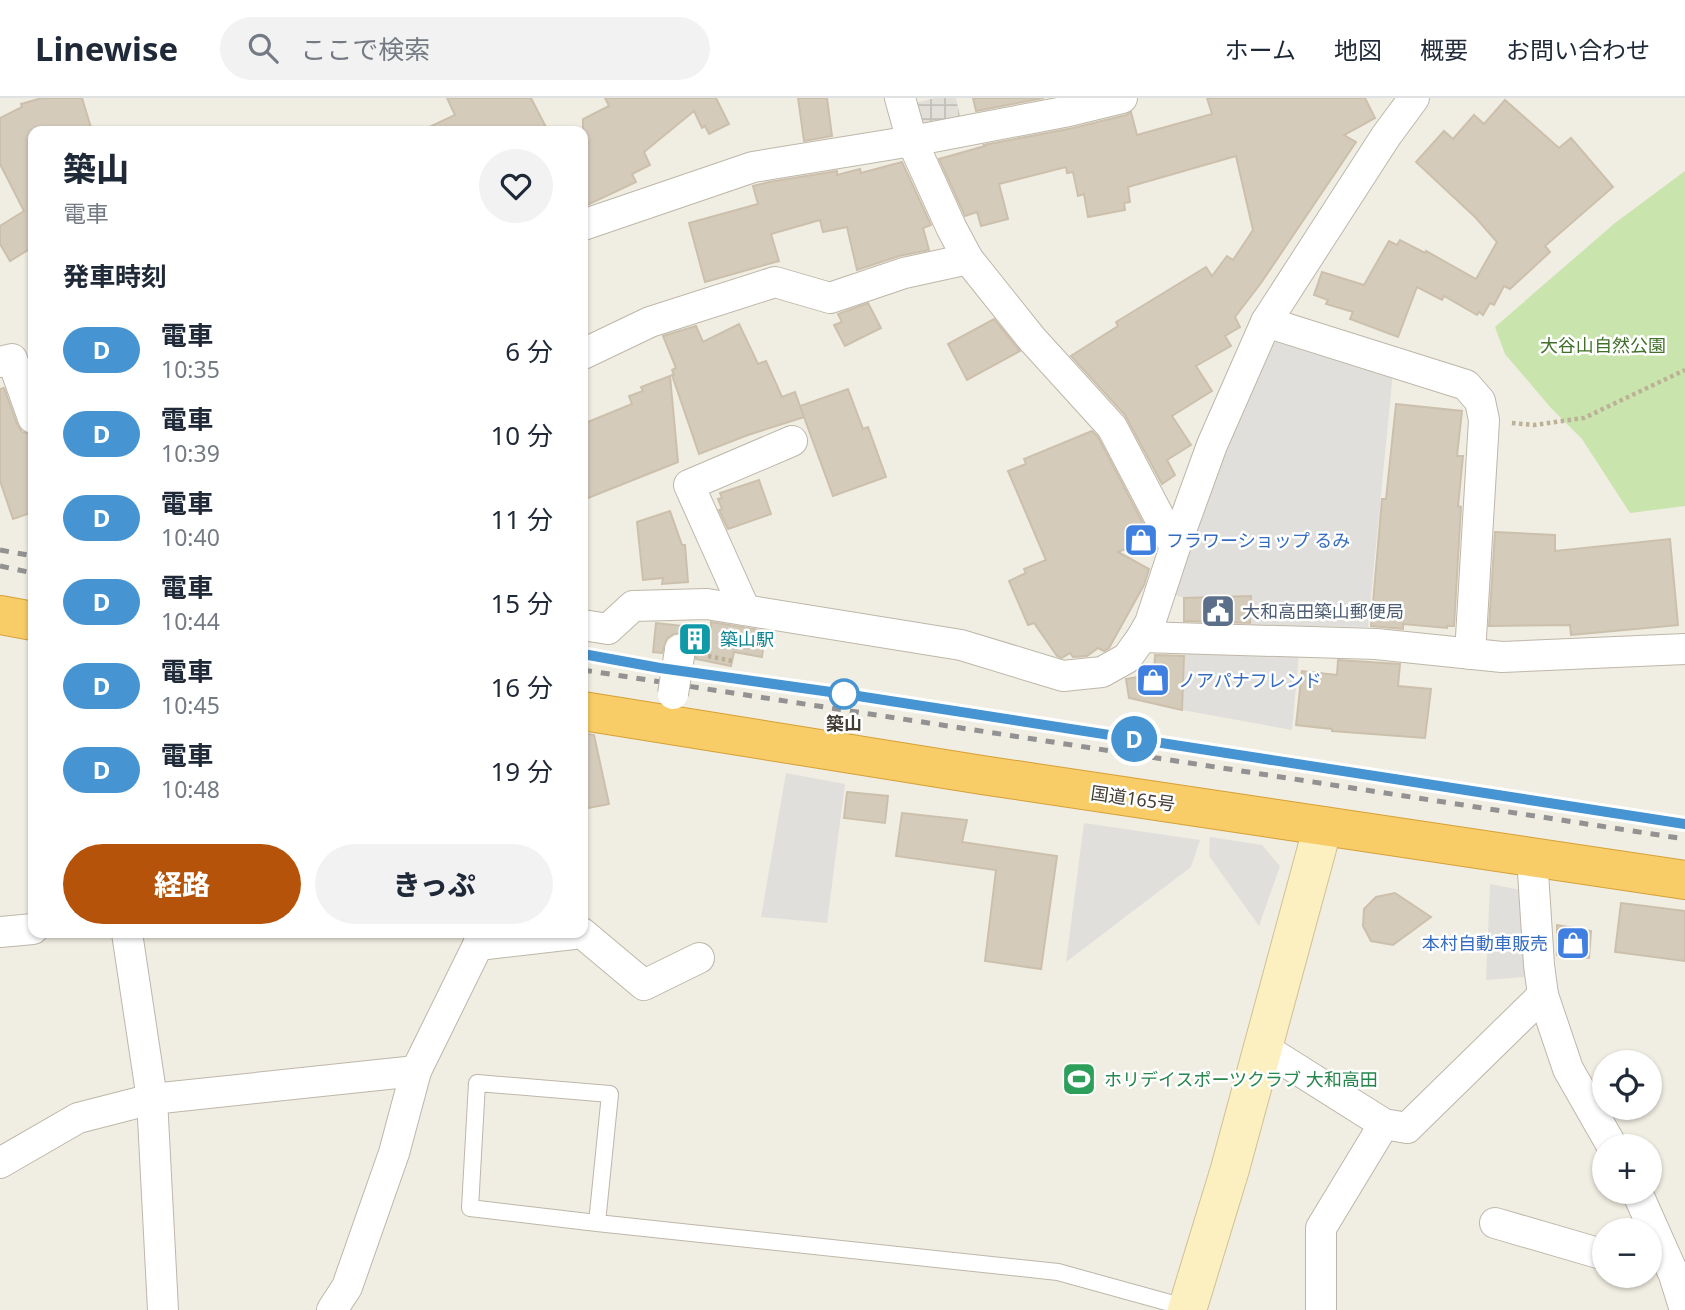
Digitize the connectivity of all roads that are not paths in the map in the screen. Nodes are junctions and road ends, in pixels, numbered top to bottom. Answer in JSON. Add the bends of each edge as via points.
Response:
{"nodes":[{"id":1,"x":900,"y":98,"type":"edge"},
{"id":2,"x":1122,"y":98,"type":"edge"},
{"id":3,"x":1415,"y":98,"type":"edge"},
{"id":4,"x":1068,"y":104,"type":"edge"},
{"id":5,"x":912,"y":141,"type":"junction"},
{"id":6,"x":588,"y":223,"type":"edge"},
{"id":7,"x":968,"y":259,"type":"junction"},
{"id":8,"x":1266,"y":322,"type":"junction"},
{"id":9,"x":588,"y":352,"type":"edge"},
{"id":10,"x":15,"y":359,"type":"edge"},
{"id":11,"x":28,"y":402,"type":"edge"},
{"id":12,"x":792,"y":440,"type":"dead end"},
{"id":13,"x":1175,"y":547,"type":"junction"},
{"id":14,"x":745,"y":610,"type":"junction"},
{"id":15,"x":0,"y":615,"type":"edge"},
{"id":16,"x":28,"y":620,"type":"edge"},
{"id":17,"x":588,"y":626,"type":"edge"},
{"id":18,"x":1142,"y":637,"type":"junction"},
{"id":19,"x":1685,"y":649,"type":"edge"},
{"id":20,"x":680,"y":650,"type":"dead end"},
{"id":21,"x":1470,"y":654,"type":"junction"},
{"id":22,"x":673,"y":694,"type":"dead end"},
{"id":23,"x":588,"y":712,"type":"edge"},
{"id":24,"x":1324,"y":826,"type":"junction"},
{"id":25,"x":1532,"y":857,"type":"junction"},
{"id":26,"x":1685,"y":880,"type":"edge"},
{"id":27,"x":28,"y":929,"type":"edge"},
{"id":28,"x":0,"y":932,"type":"edge"},
{"id":29,"x":128,"y":938,"type":"edge"},
{"id":30,"x":588,"y":938,"type":"edge"},
{"id":31,"x":480,"y":939,"type":"edge"},
{"id":32,"x":699,"y":958,"type":"dead end"},
{"id":33,"x":1543,"y":995,"type":"junction"},
{"id":34,"x":1262,"y":1047,"type":"junction"},
{"id":35,"x":416,"y":1071,"type":"junction"},
{"id":36,"x":152,"y":1099,"type":"junction"},
{"id":37,"x":1384,"y":1124,"type":"junction"},
{"id":38,"x":1605,"y":1134,"type":"edge"},
{"id":39,"x":0,"y":1163,"type":"edge"},
{"id":40,"x":597,"y":1223,"type":"junction"},
{"id":41,"x":1495,"y":1223,"type":"dead end"},
{"id":42,"x":1592,"y":1251,"type":"edge"},
{"id":43,"x":1662,"y":1271,"type":"edge"},
{"id":44,"x":1188,"y":1309,"type":"edge"},
{"id":45,"x":163,"y":1310,"type":"edge"},
{"id":46,"x":332,"y":1310,"type":"edge"},
{"id":47,"x":1321,"y":1310,"type":"edge"},
{"id":48,"x":1685,"y":1310,"type":"edge"}],
"edges":[{"from":1,"to":5,"type":"street"},
{"from":2,"to":4,"type":"street"},
{"from":3,"to":8,"type":"street","via":[[1385,136]]},
{"from":4,"to":5,"type":"street"},
{"from":5,"to":6,"type":"street","via":[[753,167]]},
{"from":5,"to":7,"type":"street"},
{"from":7,"to":9,"type":"street","via":[[904,273],[830,298],[775,282],[650,322]]},
{"from":7,"to":13,"type":"street","via":[[1032,339],[1112,426]]},
{"from":8,"to":13,"type":"street","via":[[1212,445]]},
{"from":8,"to":21,"type":"street","via":[[1466,385],[1480,401],[1484,420]]},
{"from":10,"to":11,"type":"street"},
{"from":12,"to":14,"type":"street","via":[[689,485]]},
{"from":13,"to":18,"type":"street"},
{"from":14,"to":17,"type":"street","via":[[707,604],[633,606],[608,629]]},
{"from":14,"to":18,"type":"street","via":[[961,645],[1063,676],[1102,672],[1127,658]]},
{"from":15,"to":16,"type":"highway"},
{"from":18,"to":21,"type":"street","via":[[1376,644]]},
{"from":19,"to":21,"type":"street","via":[[1502,657]]},
{"from":20,"to":22,"type":"street","bridge":true},
{"from":23,"to":24,"type":"highway","name":"国道165号"},
{"from":24,"to":25,"type":"highway","name":"国道165号"},
{"from":24,"to":34,"type":"street"},
{"from":25,"to":26,"type":"highway","name":"国道165号"},
{"from":25,"to":33,"type":"street"},
{"from":27,"to":28,"type":"street"},
{"from":29,"to":36,"type":"street"},
{"from":30,"to":32,"type":"street","via":[[644,985]]},
{"from":31,"to":35,"type":"street"},
{"from":33,"to":37,"type":"street","via":[[1407,1128]]},
{"from":33,"to":38,"type":"street","via":[[1568,1069]]},
{"from":34,"to":37,"type":"street"},
{"from":34,"to":44,"type":"street"},
{"from":35,"to":36,"type":"street"},
{"from":35,"to":46,"type":"street","via":[[394,1153],[347,1287]]},
{"from":36,"to":39,"type":"street","via":[[78,1118]]},
{"from":36,"to":45,"type":"street"},
{"from":37,"to":47,"type":"street","via":[[1321,1228]]},
{"from":40,"to":40,"type":"lane","via":[[470,1208],[477,1083],[610,1094]]},
{"from":40,"to":44,"type":"lane","via":[[1058,1272]]},
{"from":41,"to":42,"type":"street"},
{"from":43,"to":48,"type":"street"}]}
